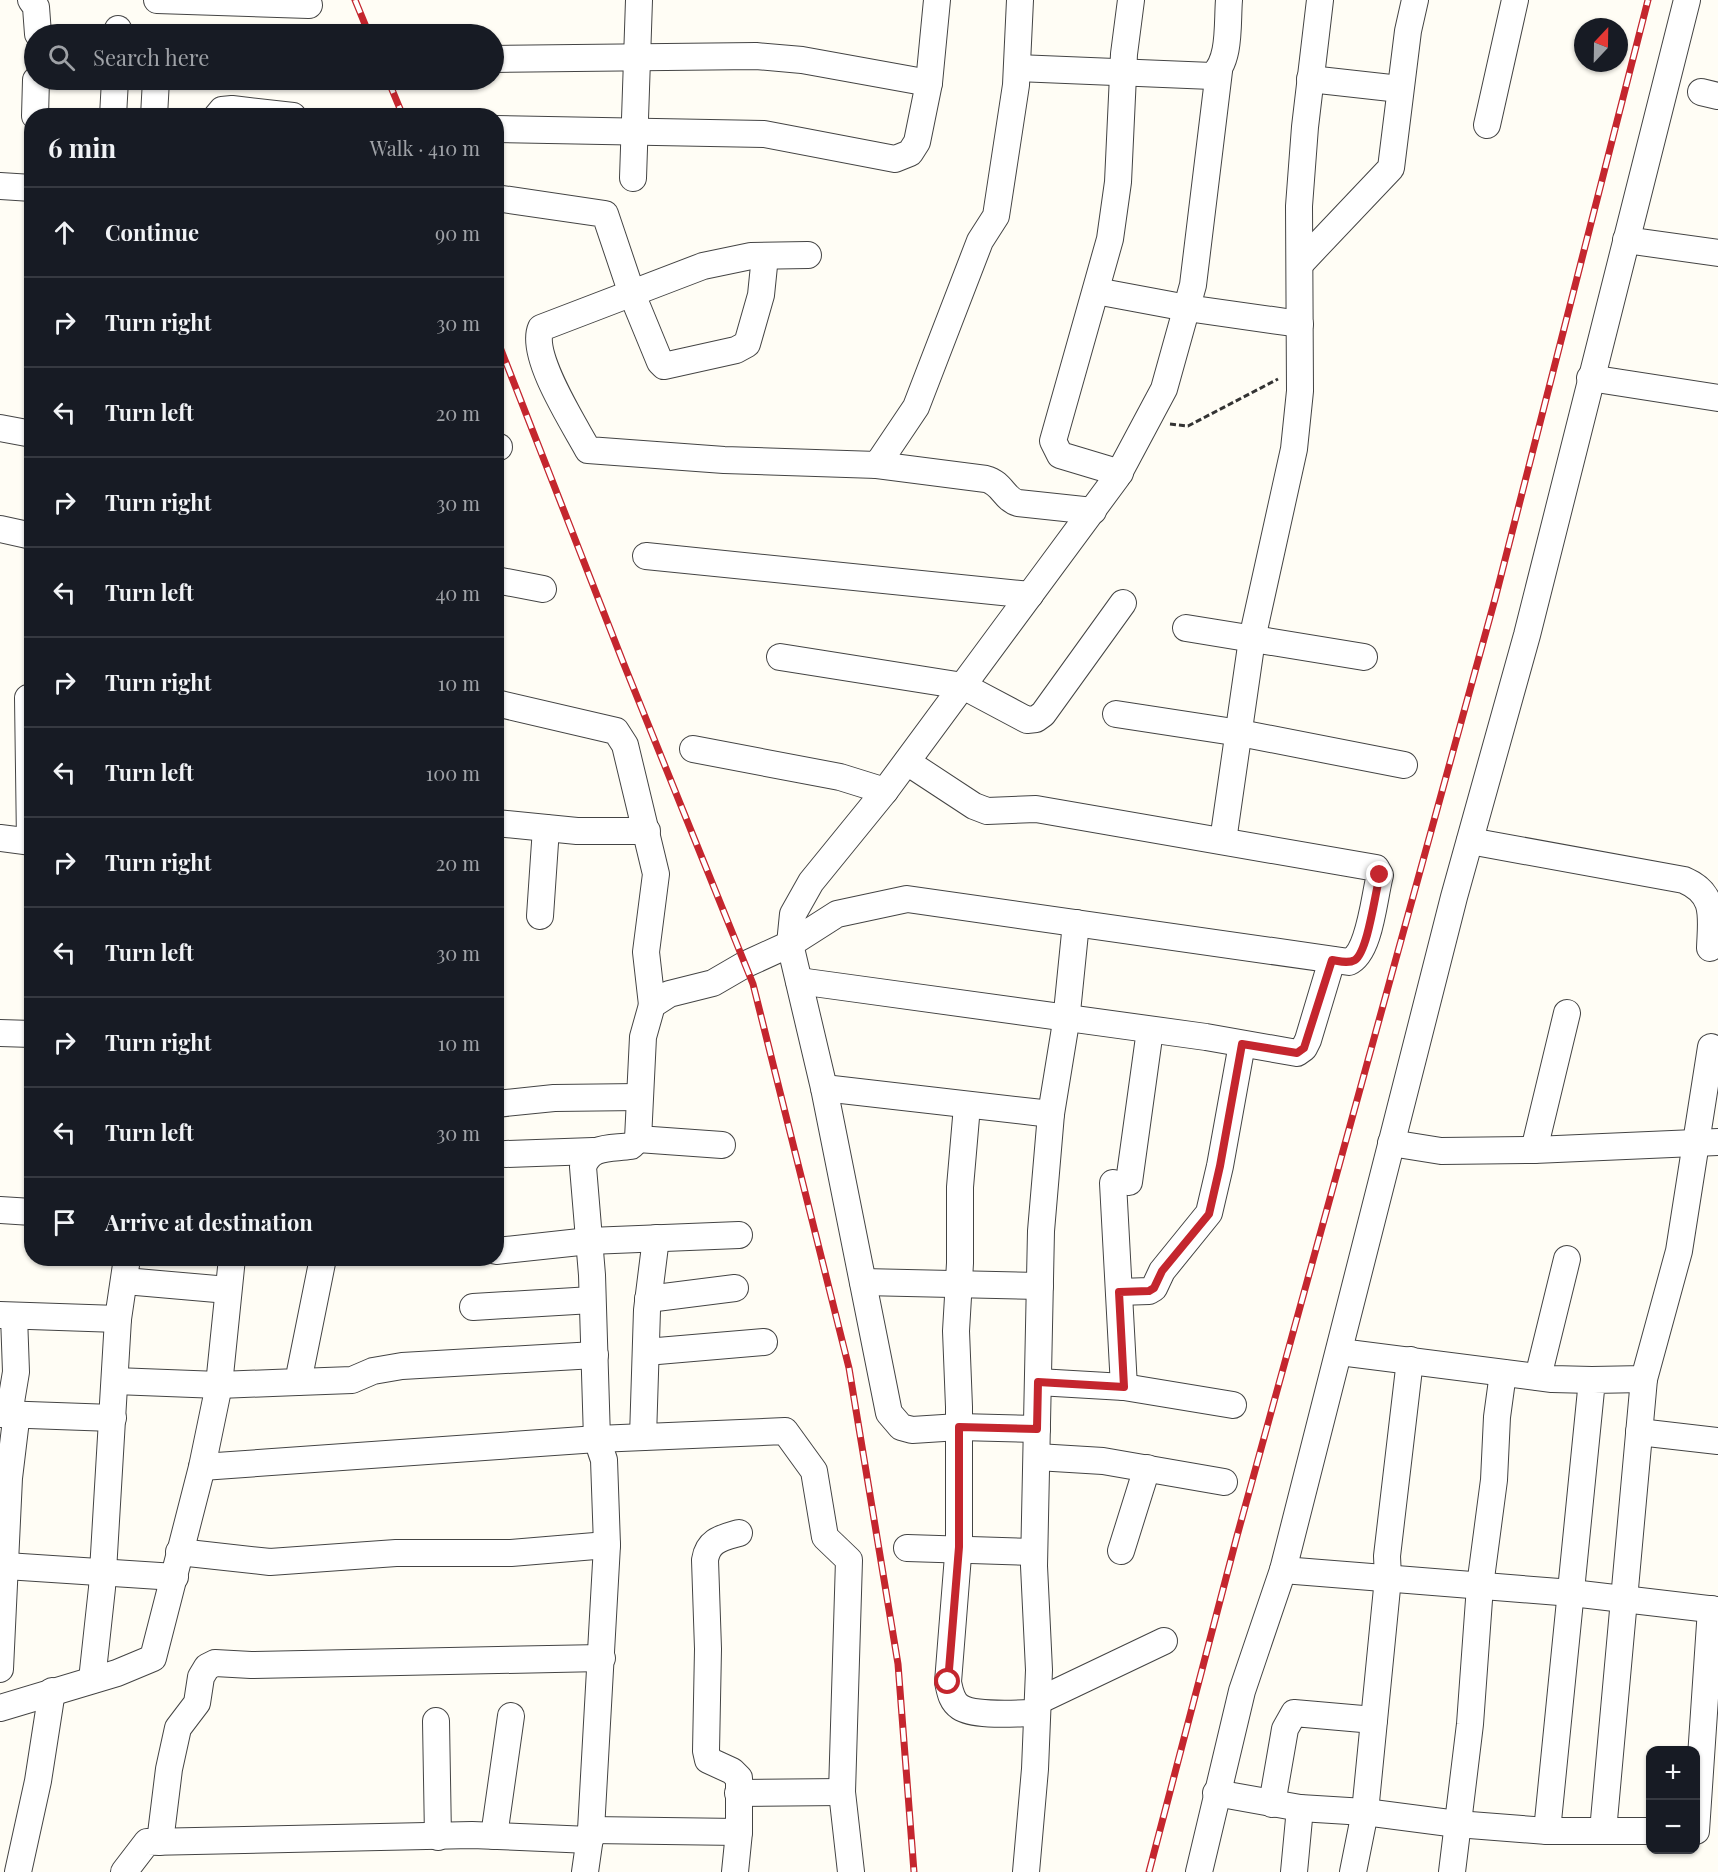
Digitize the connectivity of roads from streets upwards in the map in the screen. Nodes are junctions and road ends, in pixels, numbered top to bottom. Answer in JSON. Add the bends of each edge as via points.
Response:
{"nodes":[{"id":1,"x":31,"y":0,"type":"edge"},
{"id":2,"x":157,"y":0,"type":"edge"},
{"id":3,"x":639,"y":0,"type":"edge"},
{"id":4,"x":937,"y":0,"type":"edge"},
{"id":5,"x":1020,"y":0,"type":"edge"},
{"id":6,"x":1131,"y":0,"type":"edge"},
{"id":7,"x":1229,"y":0,"type":"edge"},
{"id":8,"x":1320,"y":0,"type":"edge"},
{"id":9,"x":1415,"y":0,"type":"edge"},
{"id":10,"x":1515,"y":0,"type":"edge"},
{"id":11,"x":1687,"y":0,"type":"edge"},
{"id":12,"x":309,"y":5,"type":"dead end"},
{"id":13,"x":37,"y":24,"type":"edge"},
{"id":14,"x":637,"y":57,"type":"junction"},
{"id":15,"x":504,"y":59,"type":"edge"},
{"id":16,"x":1017,"y":68,"type":"junction"},
{"id":17,"x":1123,"y":71,"type":"junction"},
{"id":18,"x":1219,"y":71,"type":"junction"},
{"id":19,"x":1310,"y":78,"type":"junction"},
{"id":20,"x":929,"y":83,"type":"junction"},
{"id":21,"x":1400,"y":89,"type":"junction"},
{"id":22,"x":36,"y":90,"type":"edge"},
{"id":23,"x":114,"y":90,"type":"edge"},
{"id":24,"x":155,"y":90,"type":"edge"},
{"id":25,"x":35,"y":108,"type":"edge"},
{"id":26,"x":113,"y":108,"type":"edge"},
{"id":27,"x":154,"y":108,"type":"edge"},
{"id":28,"x":1487,"y":125,"type":"dead end"},
{"id":29,"x":504,"y":129,"type":"edge"},
{"id":30,"x":635,"y":130,"type":"junction"},
{"id":31,"x":633,"y":178,"type":"dead end"},
{"id":32,"x":0,"y":186,"type":"edge"},
{"id":33,"x":24,"y":188,"type":"edge"},
{"id":34,"x":504,"y":199,"type":"edge"},
{"id":35,"x":1626,"y":240,"type":"junction"},
{"id":36,"x":1718,"y":253,"type":"edge"},
{"id":37,"x":808,"y":255,"type":"dead end"},
{"id":38,"x":765,"y":256,"type":"junction"},
{"id":39,"x":1300,"y":264,"type":"junction"},
{"id":40,"x":1096,"y":291,"type":"junction"},
{"id":41,"x":632,"y":294,"type":"junction"},
{"id":42,"x":1187,"y":308,"type":"junction"},
{"id":43,"x":1300,"y":324,"type":"junction"},
{"id":44,"x":1590,"y":378,"type":"junction"},
{"id":45,"x":1718,"y":398,"type":"edge"},
{"id":46,"x":0,"y":428,"type":"edge"},
{"id":47,"x":24,"y":432,"type":"edge"},
{"id":48,"x":877,"y":465,"type":"junction"},
{"id":49,"x":1120,"y":472,"type":"junction"},
{"id":50,"x":1093,"y":511,"type":"junction"},
{"id":51,"x":0,"y":529,"type":"edge"},
{"id":52,"x":24,"y":534,"type":"edge"},
{"id":53,"x":646,"y":556,"type":"dead end"},
{"id":54,"x":504,"y":582,"type":"edge"},
{"id":55,"x":543,"y":589,"type":"dead end"},
{"id":56,"x":1030,"y":595,"type":"junction"},
{"id":57,"x":1123,"y":603,"type":"dead end"},
{"id":58,"x":1186,"y":628,"type":"dead end"},
{"id":59,"x":1252,"y":639,"type":"junction"},
{"id":60,"x":780,"y":657,"type":"dead end"},
{"id":61,"x":1364,"y":657,"type":"dead end"},
{"id":62,"x":963,"y":687,"type":"junction"},
{"id":63,"x":504,"y":705,"type":"edge"},
{"id":64,"x":1116,"y":714,"type":"dead end"},
{"id":65,"x":1240,"y":733,"type":"junction"},
{"id":66,"x":693,"y":749,"type":"dead end"},
{"id":67,"x":907,"y":762,"type":"junction"},
{"id":68,"x":1404,"y":765,"type":"dead end"},
{"id":69,"x":885,"y":791,"type":"junction"},
{"id":70,"x":504,"y":824,"type":"edge"},
{"id":71,"x":546,"y":828,"type":"junction"},
{"id":72,"x":647,"y":831,"type":"junction"},
{"id":73,"x":0,"y":838,"type":"edge"},
{"id":74,"x":24,"y":841,"type":"edge"},
{"id":75,"x":1223,"y":841,"type":"junction"},
{"id":76,"x":1470,"y":841,"type":"junction"},
{"id":77,"x":540,"y":916,"type":"dead end"},
{"id":78,"x":1076,"y":923,"type":"junction"},
{"id":79,"x":790,"y":944,"type":"junction"},
{"id":80,"x":1710,"y":948,"type":"dead end"},
{"id":81,"x":1332,"y":960,"type":"junction"},
{"id":82,"x":799,"y":981,"type":"junction"},
{"id":83,"x":652,"y":1005,"type":"junction"},
{"id":84,"x":1567,"y":1013,"type":"dead end"},
{"id":85,"x":1066,"y":1020,"type":"junction"},
{"id":86,"x":1150,"y":1030,"type":"junction"},
{"id":87,"x":0,"y":1033,"type":"edge"},
{"id":88,"x":24,"y":1034,"type":"edge"},
{"id":89,"x":1242,"y":1044,"type":"junction"},
{"id":90,"x":1711,"y":1047,"type":"dead end"},
{"id":91,"x":824,"y":1088,"type":"junction"},
{"id":92,"x":639,"y":1097,"type":"junction"},
{"id":93,"x":504,"y":1103,"type":"edge"},
{"id":94,"x":967,"y":1106,"type":"junction"},
{"id":95,"x":1051,"y":1114,"type":"junction"},
{"id":96,"x":638,"y":1139,"type":"junction"},
{"id":97,"x":1708,"y":1142,"type":"edge"},
{"id":98,"x":1391,"y":1143,"type":"junction"},
{"id":99,"x":722,"y":1145,"type":"dead end"},
{"id":100,"x":1534,"y":1150,"type":"junction"},
{"id":101,"x":593,"y":1151,"type":"junction"},
{"id":102,"x":506,"y":1154,"type":"dead end"},
{"id":103,"x":0,"y":1210,"type":"edge"},
{"id":104,"x":24,"y":1212,"type":"edge"},
{"id":105,"x":740,"y":1235,"type":"dead end"},
{"id":106,"x":656,"y":1238,"type":"junction"},
{"id":107,"x":589,"y":1241,"type":"junction"},
{"id":108,"x":504,"y":1250,"type":"edge"},
{"id":109,"x":1567,"y":1259,"type":"dead end"},
{"id":110,"x":231,"y":1266,"type":"edge"},
{"id":111,"x":321,"y":1266,"type":"edge"},
{"id":112,"x":126,"y":1270,"type":"edge"},
{"id":113,"x":863,"y":1282,"type":"junction"},
{"id":114,"x":959,"y":1284,"type":"junction"},
{"id":115,"x":1040,"y":1286,"type":"junction"},
{"id":116,"x":735,"y":1288,"type":"dead end"},
{"id":117,"x":228,"y":1290,"type":"junction"},
{"id":118,"x":1119,"y":1292,"type":"junction"},
{"id":119,"x":648,"y":1299,"type":"junction"},
{"id":120,"x":592,"y":1300,"type":"junction"},
{"id":121,"x":473,"y":1306,"type":"dead end"},
{"id":122,"x":7,"y":1315,"type":"edge"},
{"id":123,"x":118,"y":1319,"type":"junction"},
{"id":124,"x":764,"y":1342,"type":"dead end"},
{"id":125,"x":646,"y":1352,"type":"junction"},
{"id":126,"x":1340,"y":1352,"type":"junction"},
{"id":127,"x":595,"y":1355,"type":"junction"},
{"id":128,"x":1410,"y":1360,"type":"junction"},
{"id":129,"x":1503,"y":1373,"type":"junction"},
{"id":130,"x":1538,"y":1377,"type":"junction"},
{"id":131,"x":1644,"y":1378,"type":"junction"},
{"id":132,"x":1592,"y":1380,"type":"junction"},
{"id":133,"x":115,"y":1381,"type":"junction"},
{"id":134,"x":298,"y":1382,"type":"junction"},
{"id":135,"x":1038,"y":1382,"type":"junction"},
{"id":136,"x":219,"y":1385,"type":"junction"},
{"id":137,"x":1124,"y":1387,"type":"junction"},
{"id":138,"x":1233,"y":1405,"type":"dead end"},
{"id":139,"x":7,"y":1415,"type":"edge"},
{"id":140,"x":113,"y":1419,"type":"junction"},
{"id":141,"x":959,"y":1427,"type":"junction"},
{"id":142,"x":1037,"y":1429,"type":"junction"},
{"id":143,"x":1639,"y":1432,"type":"junction"},
{"id":144,"x":643,"y":1437,"type":"junction"},
{"id":145,"x":597,"y":1438,"type":"junction"},
{"id":146,"x":1718,"y":1441,"type":"edge"},
{"id":147,"x":1037,"y":1457,"type":"junction"},
{"id":148,"x":202,"y":1467,"type":"junction"},
{"id":149,"x":1147,"y":1468,"type":"junction"},
{"id":150,"x":1224,"y":1482,"type":"dead end"},
{"id":151,"x":739,"y":1533,"type":"dead end"},
{"id":152,"x":607,"y":1545,"type":"junction"},
{"id":153,"x":959,"y":1547,"type":"junction"},
{"id":154,"x":908,"y":1548,"type":"dead end"},
{"id":155,"x":1120,"y":1551,"type":"dead end"},
{"id":156,"x":179,"y":1552,"type":"junction"},
{"id":157,"x":1034,"y":1552,"type":"junction"},
{"id":158,"x":6,"y":1566,"type":"junction"},
{"id":159,"x":1283,"y":1570,"type":"junction"},
{"id":160,"x":103,"y":1572,"type":"junction"},
{"id":161,"x":175,"y":1577,"type":"junction"},
{"id":162,"x":1388,"y":1578,"type":"junction"},
{"id":163,"x":1480,"y":1586,"type":"junction"},
{"id":164,"x":1572,"y":1593,"type":"junction"},
{"id":165,"x":1625,"y":1599,"type":"junction"},
{"id":166,"x":1714,"y":1609,"type":"edge"},
{"id":167,"x":1164,"y":1641,"type":"dead end"},
{"id":168,"x":602,"y":1658,"type":"junction"},
{"id":169,"x":0,"y":1669,"type":"edge"},
{"id":170,"x":92,"y":1680,"type":"junction"},
{"id":171,"x":52,"y":1691,"type":"junction"},
{"id":172,"x":1038,"y":1707,"type":"junction"},
{"id":173,"x":0,"y":1708,"type":"edge"},
{"id":174,"x":512,"y":1716,"type":"dead end"},
{"id":175,"x":1374,"y":1720,"type":"junction"},
{"id":176,"x":436,"y":1721,"type":"dead end"},
{"id":177,"x":842,"y":1792,"type":"junction"},
{"id":178,"x":738,"y":1793,"type":"junction"},
{"id":179,"x":1216,"y":1793,"type":"junction"},
{"id":180,"x":1699,"y":1800,"type":"edge"},
{"id":181,"x":1272,"y":1804,"type":"junction"},
{"id":182,"x":1300,"y":1808,"type":"junction"},
{"id":183,"x":1365,"y":1812,"type":"junction"},
{"id":184,"x":1457,"y":1824,"type":"junction"},
{"id":185,"x":1547,"y":1831,"type":"junction"},
{"id":186,"x":1603,"y":1831,"type":"junction"},
{"id":187,"x":1646,"y":1831,"type":"edge"},
{"id":188,"x":1700,"y":1831,"type":"edge"},
{"id":189,"x":1718,"y":1831,"type":"edge"},
{"id":190,"x":739,"y":1832,"type":"junction"},
{"id":191,"x":590,"y":1835,"type":"junction"},
{"id":192,"x":494,"y":1836,"type":"junction"},
{"id":193,"x":438,"y":1837,"type":"junction"},
{"id":194,"x":159,"y":1842,"type":"junction"},
{"id":195,"x":18,"y":1872,"type":"edge"},
{"id":196,"x":124,"y":1872,"type":"edge"},
{"id":197,"x":585,"y":1872,"type":"edge"},
{"id":198,"x":735,"y":1872,"type":"edge"},
{"id":199,"x":850,"y":1872,"type":"edge"},
{"id":200,"x":1026,"y":1872,"type":"edge"},
{"id":201,"x":1198,"y":1872,"type":"edge"},
{"id":202,"x":1294,"y":1872,"type":"edge"},
{"id":203,"x":1353,"y":1872,"type":"edge"},
{"id":204,"x":1452,"y":1872,"type":"edge"}],
"edges":[{"from":1,"to":13,"type":"street","via":[[36,7]]},
{"from":2,"to":12,"type":"street"},
{"from":3,"to":14,"type":"street"},
{"from":4,"to":20,"type":"street"},
{"from":5,"to":16,"type":"street"},
{"from":6,"to":17,"type":"street"},
{"from":7,"to":18,"type":"street"},
{"from":8,"to":19,"type":"street"},
{"from":9,"to":21,"type":"street"},
{"from":10,"to":28,"type":"street"},
{"from":11,"to":35,"type":"street"},
{"from":14,"to":15,"type":"street"},
{"from":14,"to":20,"type":"street","via":[[802,60]]},
{"from":14,"to":30,"type":"street"},
{"from":16,"to":17,"type":"street"},
{"from":16,"to":48,"type":"street","via":[[996,216],[980,241],[916,407]]},
{"from":17,"to":18,"type":"street","via":[[1212,76]]},
{"from":17,"to":40,"type":"street","via":[[1118,182],[1110,239]]},
{"from":18,"to":42,"type":"street"},
{"from":19,"to":21,"type":"street"},
{"from":19,"to":39,"type":"street","via":[[1299,206]]},
{"from":20,"to":30,"type":"street","via":[[916,142],[910,153],[895,159],[764,134]]},
{"from":21,"to":39,"type":"street","via":[[1391,168]]},
{"from":22,"to":25,"type":"street"},
{"from":23,"to":26,"type":"street"},
{"from":24,"to":27,"type":"street"},
{"from":29,"to":30,"type":"street"},
{"from":30,"to":31,"type":"street"},
{"from":32,"to":33,"type":"street"},
{"from":34,"to":41,"type":"street","via":[[605,214]]},
{"from":35,"to":36,"type":"street"},
{"from":35,"to":44,"type":"street"},
{"from":37,"to":38,"type":"street"},
{"from":38,"to":41,"type":"street","via":[[703,266]]},
{"from":38,"to":41,"type":"street","via":[[761,295],[749,338],[747,344],[736,350],[664,366]]},
{"from":39,"to":43,"type":"street"},
{"from":40,"to":42,"type":"street"},
{"from":40,"to":49,"type":"street","via":[[1053,441],[1060,455]]},
{"from":41,"to":48,"type":"street","via":[[541,328],[537,336],[547,373],[588,450]]},
{"from":42,"to":43,"type":"street"},
{"from":42,"to":49,"type":"street","via":[[1164,390]]},
{"from":43,"to":59,"type":"street","via":[[1301,367],[1294,449]]},
{"from":44,"to":45,"type":"street"},
{"from":44,"to":76,"type":"street","via":[[1527,635]]},
{"from":46,"to":47,"type":"street"},
{"from":48,"to":50,"type":"street","via":[[986,479],[995,481],[1010,501]]},
{"from":49,"to":50,"type":"street"},
{"from":50,"to":56,"type":"street"},
{"from":51,"to":52,"type":"street"},
{"from":53,"to":56,"type":"street"},
{"from":54,"to":55,"type":"street"},
{"from":56,"to":62,"type":"street"},
{"from":57,"to":62,"type":"street","via":[[1036,720],[1027,720]]},
{"from":58,"to":59,"type":"street"},
{"from":59,"to":61,"type":"street"},
{"from":59,"to":65,"type":"street"},
{"from":60,"to":62,"type":"street"},
{"from":62,"to":67,"type":"street"},
{"from":63,"to":72,"type":"street","via":[[616,731],[625,745]]},
{"from":64,"to":65,"type":"street"},
{"from":65,"to":68,"type":"street"},
{"from":65,"to":75,"type":"street"},
{"from":66,"to":69,"type":"street","via":[[840,777]]},
{"from":67,"to":69,"type":"street"},
{"from":67,"to":75,"type":"street","via":[[987,811],[1036,809]]},
{"from":69,"to":79,"type":"street","via":[[802,896],[790,923]]},
{"from":70,"to":71,"type":"street"},
{"from":71,"to":72,"type":"street"},
{"from":71,"to":77,"type":"street"},
{"from":72,"to":83,"type":"street","via":[[656,874],[646,952]]},
{"from":73,"to":74,"type":"street"},
{"from":75,"to":81,"type":"street","via":[[1380,871],[1360,954],[1349,962]]},
{"from":76,"to":80,"type":"street","via":[[1694,884],[1707,894]]},
{"from":76,"to":98,"type":"street"},
{"from":78,"to":79,"type":"street","via":[[908,899],[837,914]]},
{"from":78,"to":81,"type":"street"},
{"from":78,"to":85,"type":"street"},
{"from":79,"to":82,"type":"street"},
{"from":79,"to":83,"type":"street","via":[[713,983],[669,994]]},
{"from":81,"to":89,"type":"street","via":[[1304,1048],[1297,1053]]},
{"from":82,"to":85,"type":"street"},
{"from":82,"to":91,"type":"street"},
{"from":83,"to":92,"type":"street","via":[[643,1037]]},
{"from":84,"to":100,"type":"street"},
{"from":85,"to":86,"type":"street"},
{"from":85,"to":95,"type":"street"},
{"from":86,"to":89,"type":"street"},
{"from":86,"to":118,"type":"street","via":[[1121,1182]]},
{"from":87,"to":88,"type":"street"},
{"from":89,"to":118,"type":"street","via":[[1209,1214],[1162,1271],[1154,1288]]},
{"from":90,"to":97,"type":"street"},
{"from":91,"to":94,"type":"street"},
{"from":91,"to":113,"type":"street"},
{"from":92,"to":93,"type":"street"},
{"from":92,"to":96,"type":"street"},
{"from":94,"to":95,"type":"street"},
{"from":94,"to":114,"type":"street","via":[[960,1187]]},
{"from":95,"to":115,"type":"street"},
{"from":96,"to":99,"type":"street"},
{"from":96,"to":101,"type":"street","via":[[631,1146]]},
{"from":97,"to":100,"type":"street"},
{"from":97,"to":131,"type":"street"},
{"from":98,"to":100,"type":"street","via":[[1441,1151]]},
{"from":98,"to":126,"type":"street"},
{"from":101,"to":102,"type":"street"},
{"from":101,"to":107,"type":"street","via":[[583,1167]]},
{"from":103,"to":104,"type":"street"},
{"from":105,"to":106,"type":"street"},
{"from":106,"to":107,"type":"street"},
{"from":106,"to":119,"type":"street"},
{"from":107,"to":108,"type":"street"},
{"from":107,"to":120,"type":"street"},
{"from":109,"to":130,"type":"street"},
{"from":110,"to":117,"type":"street"},
{"from":111,"to":134,"type":"street"},
{"from":112,"to":117,"type":"street"},
{"from":112,"to":123,"type":"street"},
{"from":113,"to":114,"type":"street"},
{"from":113,"to":141,"type":"street","via":[[889,1413],[894,1421],[912,1430]]},
{"from":114,"to":115,"type":"street"},
{"from":114,"to":141,"type":"street"},
{"from":115,"to":135,"type":"street"},
{"from":116,"to":119,"type":"street"},
{"from":117,"to":136,"type":"street"},
{"from":118,"to":137,"type":"street"},
{"from":119,"to":125,"type":"street"},
{"from":120,"to":121,"type":"street"},
{"from":120,"to":127,"type":"street"},
{"from":122,"to":123,"type":"street"},
{"from":122,"to":139,"type":"street","via":[[16,1372]]},
{"from":123,"to":133,"type":"street"},
{"from":124,"to":125,"type":"street"},
{"from":125,"to":144,"type":"street"},
{"from":126,"to":128,"type":"street"},
{"from":126,"to":159,"type":"street"},
{"from":127,"to":134,"type":"street","via":[[402,1366],[373,1371],[352,1380]]},
{"from":127,"to":145,"type":"street"},
{"from":128,"to":129,"type":"street"},
{"from":128,"to":162,"type":"street","via":[[1387,1556]]},
{"from":129,"to":130,"type":"street"},
{"from":129,"to":163,"type":"street"},
{"from":130,"to":132,"type":"street"},
{"from":131,"to":132,"type":"street"},
{"from":131,"to":143,"type":"street"},
{"from":132,"to":164,"type":"street"},
{"from":133,"to":136,"type":"street"},
{"from":133,"to":140,"type":"street"},
{"from":134,"to":136,"type":"street"},
{"from":135,"to":137,"type":"street"},
{"from":135,"to":142,"type":"street"},
{"from":136,"to":148,"type":"street"},
{"from":137,"to":138,"type":"street"},
{"from":139,"to":140,"type":"street"},
{"from":139,"to":158,"type":"street","via":[[16,1420],[9,1478]]},
{"from":140,"to":160,"type":"street"},
{"from":141,"to":142,"type":"street"},
{"from":141,"to":153,"type":"street"},
{"from":142,"to":147,"type":"street"},
{"from":143,"to":146,"type":"street"},
{"from":143,"to":165,"type":"street"},
{"from":144,"to":145,"type":"street"},
{"from":144,"to":177,"type":"street","via":[[785,1431],[814,1472],[825,1537],[849,1560]]},
{"from":145,"to":148,"type":"street"},
{"from":145,"to":152,"type":"street","via":[[604,1460]]},
{"from":147,"to":149,"type":"street"},
{"from":147,"to":157,"type":"street"},
{"from":148,"to":156,"type":"street"},
{"from":149,"to":150,"type":"street"},
{"from":149,"to":155,"type":"street"},
{"from":151,"to":178,"type":"street","via":[[711,1544],[705,1560],[706,1751],[708,1760],[739,1778]]},
{"from":152,"to":156,"type":"street","via":[[511,1553],[396,1553],[270,1563]]},
{"from":152,"to":168,"type":"street"},
{"from":153,"to":154,"type":"street"},
{"from":153,"to":157,"type":"street"},
{"from":153,"to":172,"type":"street","via":[[948,1682],[951,1697],[971,1712]]},
{"from":156,"to":161,"type":"street"},
{"from":157,"to":172,"type":"street"},
{"from":158,"to":160,"type":"street"},
{"from":158,"to":169,"type":"street"},
{"from":159,"to":162,"type":"street"},
{"from":159,"to":179,"type":"street","via":[[1242,1692]]},
{"from":160,"to":161,"type":"street"},
{"from":160,"to":170,"type":"street"},
{"from":161,"to":170,"type":"street","via":[[153,1658]]},
{"from":162,"to":163,"type":"street"},
{"from":162,"to":175,"type":"street"},
{"from":163,"to":164,"type":"street"},
{"from":163,"to":184,"type":"street","via":[[1471,1713]]},
{"from":164,"to":165,"type":"street"},
{"from":164,"to":185,"type":"street"},
{"from":165,"to":166,"type":"street"},
{"from":165,"to":186,"type":"street"},
{"from":166,"to":180,"type":"street"},
{"from":167,"to":172,"type":"street"},
{"from":168,"to":191,"type":"street"},
{"from":168,"to":194,"type":"street","via":[[215,1663],[201,1677],[197,1703],[178,1728]]},
{"from":170,"to":171,"type":"street"},
{"from":171,"to":173,"type":"street"},
{"from":171,"to":195,"type":"street"},
{"from":172,"to":200,"type":"street"},
{"from":174,"to":192,"type":"street"},
{"from":175,"to":181,"type":"street","via":[[1294,1713],[1285,1729]]},
{"from":175,"to":183,"type":"street"},
{"from":176,"to":193,"type":"street"},
{"from":177,"to":178,"type":"street"},
{"from":177,"to":199,"type":"street"},
{"from":178,"to":190,"type":"street"},
{"from":179,"to":181,"type":"street"},
{"from":179,"to":201,"type":"street"},
{"from":181,"to":182,"type":"street"},
{"from":182,"to":183,"type":"street"},
{"from":182,"to":202,"type":"street"},
{"from":183,"to":184,"type":"street"},
{"from":183,"to":203,"type":"street"},
{"from":184,"to":185,"type":"street"},
{"from":184,"to":204,"type":"street"},
{"from":185,"to":186,"type":"street"},
{"from":186,"to":187,"type":"street"},
{"from":188,"to":189,"type":"street"},
{"from":190,"to":191,"type":"street"},
{"from":190,"to":198,"type":"street"},
{"from":191,"to":192,"type":"street"},
{"from":191,"to":197,"type":"street"},
{"from":192,"to":193,"type":"street"},
{"from":193,"to":194,"type":"street"},
{"from":194,"to":196,"type":"street","via":[[147,1842]]}]}
